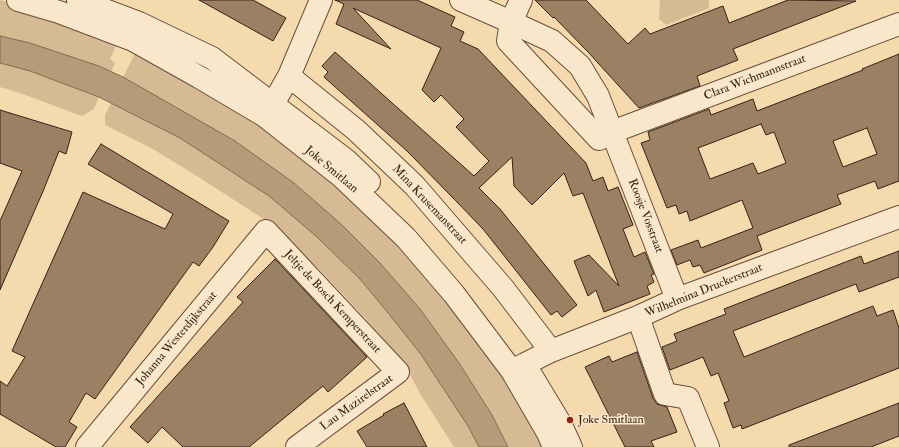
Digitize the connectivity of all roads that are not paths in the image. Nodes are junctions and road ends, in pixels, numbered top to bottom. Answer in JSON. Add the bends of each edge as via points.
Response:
{"nodes":[{"id":1,"x":18,"y":0,"type":"edge"},
{"id":2,"x":78,"y":0,"type":"edge"},
{"id":3,"x":322,"y":0,"type":"edge"},
{"id":4,"x":461,"y":0,"type":"edge"},
{"id":5,"x":521,"y":0,"type":"edge"},
{"id":6,"x":511,"y":22,"type":"junction"},
{"id":7,"x":899,"y":24,"type":"edge"},
{"id":8,"x":289,"y":76,"type":"junction"},
{"id":9,"x":269,"y":110,"type":"junction"},
{"id":10,"x":612,"y":132,"type":"junction"},
{"id":11,"x":899,"y":217,"type":"edge"},
{"id":12,"x":266,"y":231,"type":"joint"},
{"id":13,"x":677,"y":299,"type":"junction"},
{"id":14,"x":638,"y":317,"type":"junction"},
{"id":15,"x":551,"y":351,"type":"junction"},
{"id":16,"x":518,"y":368,"type":"junction"},
{"id":17,"x":398,"y":372,"type":"joint"},
{"id":18,"x":87,"y":447,"type":"edge"},
{"id":19,"x":297,"y":447,"type":"edge"},
{"id":20,"x":554,"y":447,"type":"edge"},
{"id":21,"x":571,"y":447,"type":"edge"},
{"id":22,"x":708,"y":447,"type":"edge"}],
"edges":[{"from":1,"to":9,"type":"street","name":"Joke Smitlaan","via":[[133,40],[199,77]]},
{"from":2,"to":9,"type":"street","name":"Joke Smitlaan","via":[[139,23],[212,58]]},
{"from":3,"to":8,"type":"street"},
{"from":4,"to":6,"type":"street","name":"Roosje Vosstraat"},
{"from":5,"to":6,"type":"street"},
{"from":6,"to":10,"type":"street","name":"Roosje Vosstraat","via":[[552,41],[580,66],[598,96]]},
{"from":6,"to":10,"type":"street","via":[[508,41],[599,139]]},
{"from":7,"to":10,"type":"street","name":"Clara Wichmannstraat"},
{"from":8,"to":9,"type":"street"},
{"from":8,"to":15,"type":"street","name":"Mina Krusemanstraat","via":[[356,130],[414,185],[503,288]]},
{"from":9,"to":16,"type":"street","name":"Joke Smitlaan","via":[[346,160],[415,228]]},
{"from":10,"to":13,"type":"street","name":"Roosje Vosstraat"},
{"from":11,"to":13,"type":"street","name":"Wilhelmina Druckerstraat"},
{"from":12,"to":17,"type":"street","name":"Jeltje de Bosch Kemperstraat"},
{"from":12,"to":18,"type":"street","name":"Johanna Westerdijkstraat"},
{"from":13,"to":14,"type":"street","name":"Wilhelmina Druckerstraat"},
{"from":14,"to":15,"type":"street","name":"Wilhelmina Druckerstraat"},
{"from":14,"to":22,"type":"street","via":[[665,394],[688,398]]},
{"from":15,"to":16,"type":"street","name":"Wilhelmina Druckerstraat"},
{"from":16,"to":20,"type":"street","name":"Joke Smitlaan"},
{"from":16,"to":21,"type":"street","name":"Joke Smitlaan","via":[[560,423]]},
{"from":17,"to":19,"type":"street","name":"Lau Mazirelstraat"}]}
